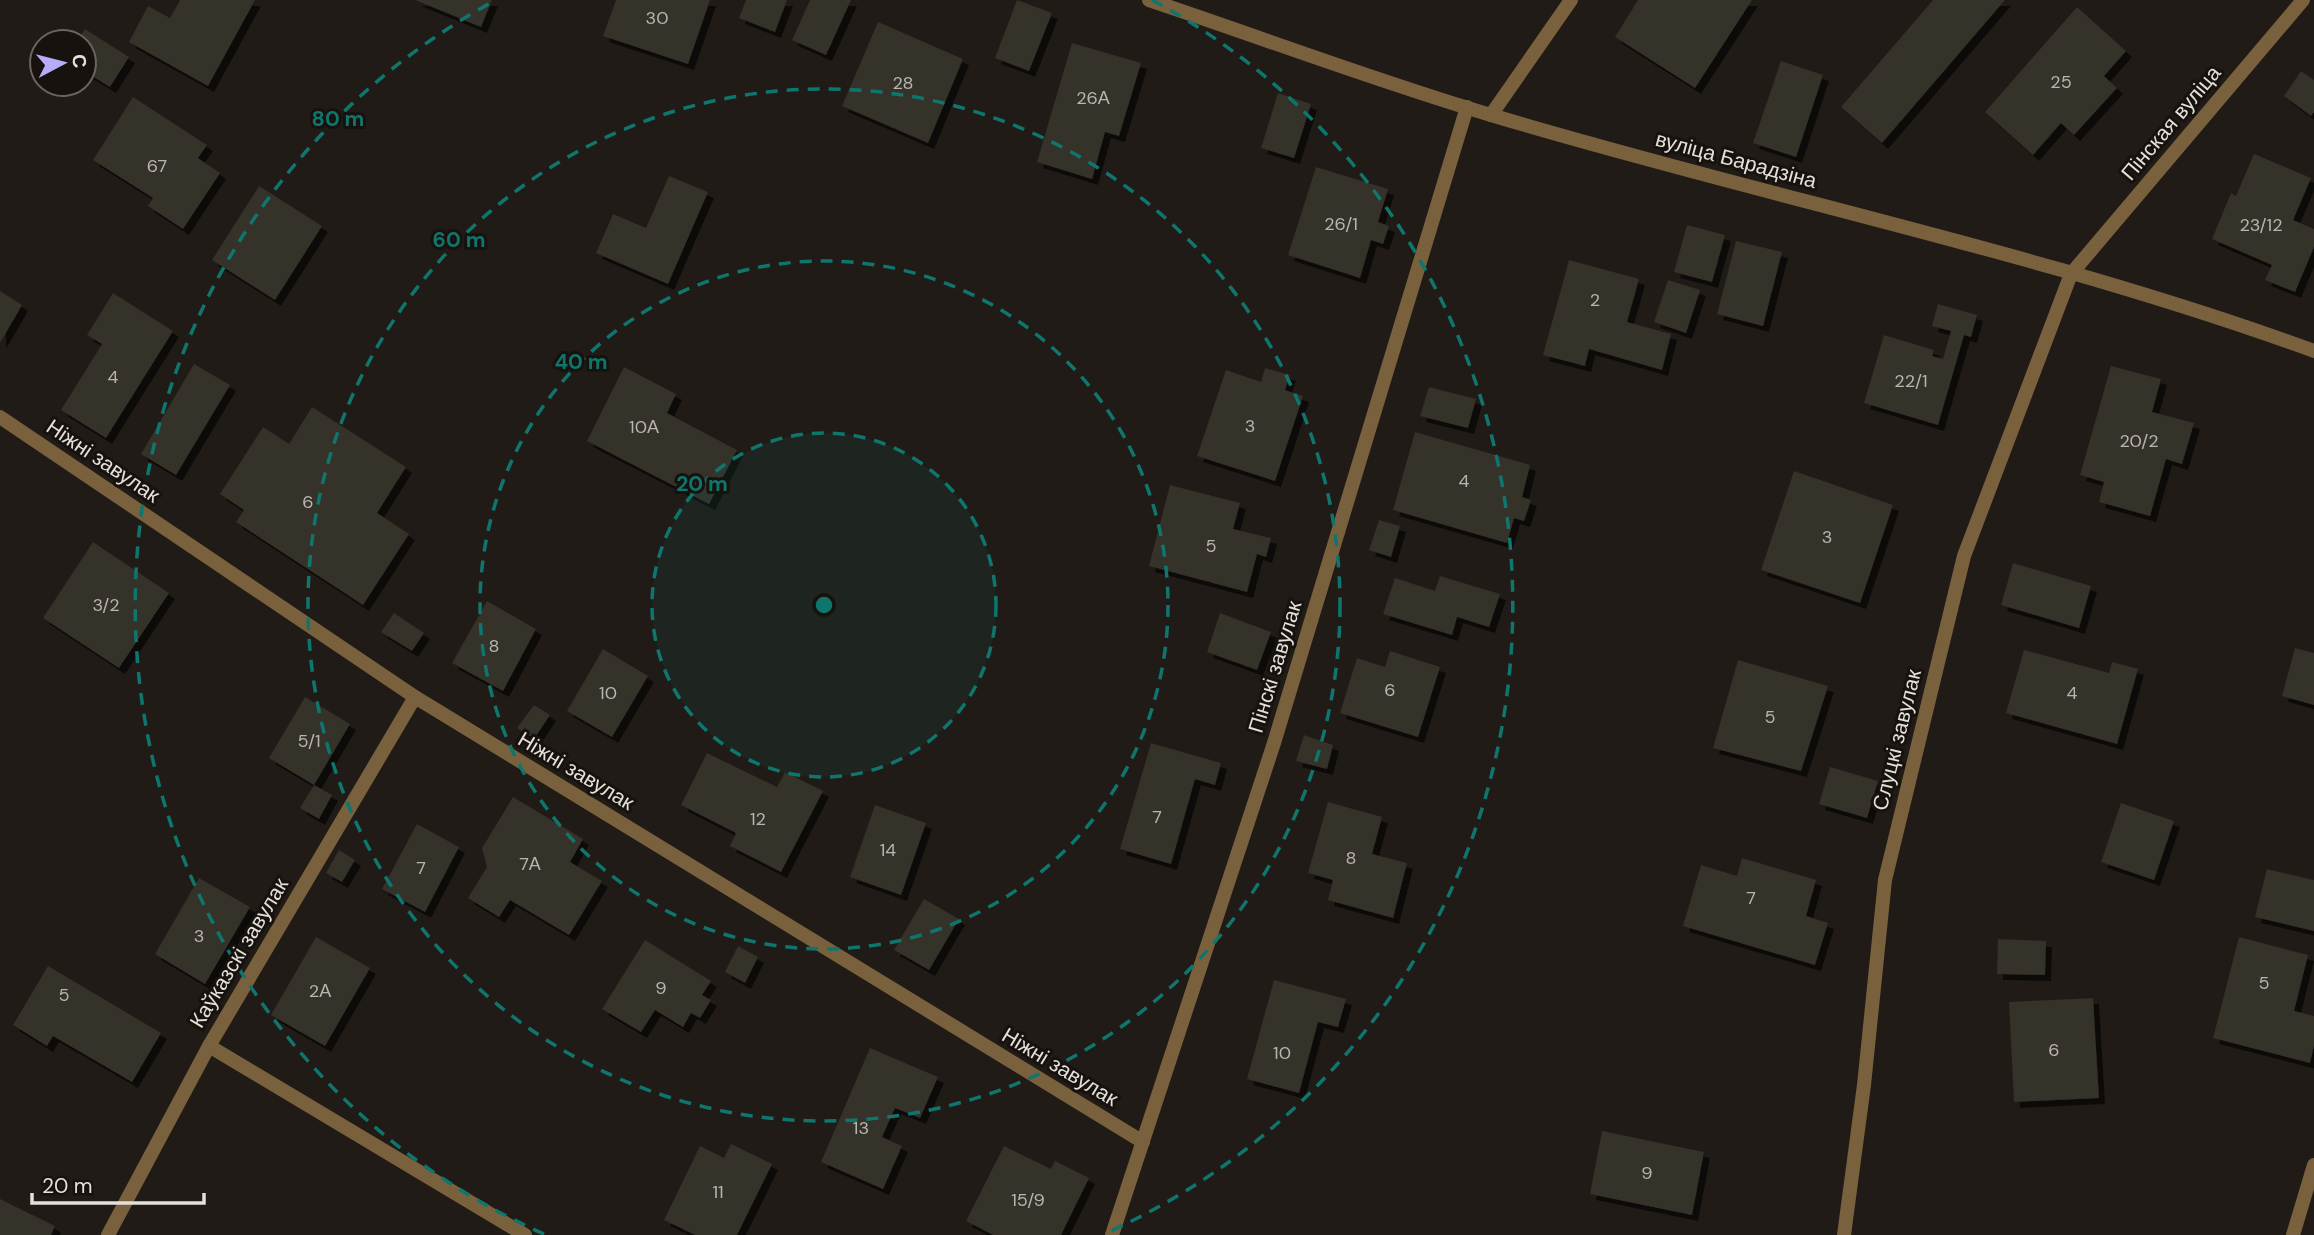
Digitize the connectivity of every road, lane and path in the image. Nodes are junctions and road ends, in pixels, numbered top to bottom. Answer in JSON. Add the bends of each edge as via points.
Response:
{"nodes":[{"id":1,"x":1149,"y":0,"type":"edge"},
{"id":2,"x":1571,"y":0,"type":"edge"},
{"id":3,"x":2303,"y":0,"type":"edge"},
{"id":4,"x":1467,"y":107,"type":"junction"},
{"id":5,"x":1491,"y":115,"type":"junction"},
{"id":6,"x":2071,"y":274,"type":"junction"},
{"id":7,"x":2314,"y":351,"type":"edge"},
{"id":8,"x":0,"y":417,"type":"edge"},
{"id":9,"x":415,"y":697,"type":"junction"},
{"id":10,"x":209,"y":1046,"type":"junction"},
{"id":11,"x":1143,"y":1142,"type":"junction"},
{"id":12,"x":2314,"y":1165,"type":"edge"},
{"id":13,"x":108,"y":1235,"type":"edge"},
{"id":14,"x":525,"y":1235,"type":"edge"},
{"id":15,"x":1112,"y":1235,"type":"edge"},
{"id":16,"x":1844,"y":1235,"type":"edge"},
{"id":17,"x":2293,"y":1235,"type":"edge"}],
"edges":[{"from":1,"to":4,"type":"street","name":"вуліца Барадзіна"},
{"from":2,"to":5,"type":"street"},
{"from":3,"to":6,"type":"street","name":"Пінская вуліца"},
{"from":4,"to":5,"type":"street","name":"вуліца Барадзіна"},
{"from":4,"to":11,"type":"street","name":"Пінскі завулак","via":[[1274,743]]},
{"from":5,"to":6,"type":"street","name":"вуліца Барадзіна"},
{"from":6,"to":7,"type":"street","name":"вуліца Барадзіна","via":[[2227,319]]},
{"from":6,"to":16,"type":"street","name":"Слуцкі завулак","via":[[1964,556],[1885,880]]},
{"from":8,"to":9,"type":"street","name":"Ніжні завулак"},
{"from":9,"to":10,"type":"street","name":"Каўказскі завулак"},
{"from":9,"to":11,"type":"street","name":"Ніжні завулак"},
{"from":10,"to":13,"type":"street","name":"Каўказскі завулак"},
{"from":10,"to":14,"type":"street"},
{"from":11,"to":15,"type":"street","name":"Пінскі завулак"},
{"from":12,"to":17,"type":"street"}]}
